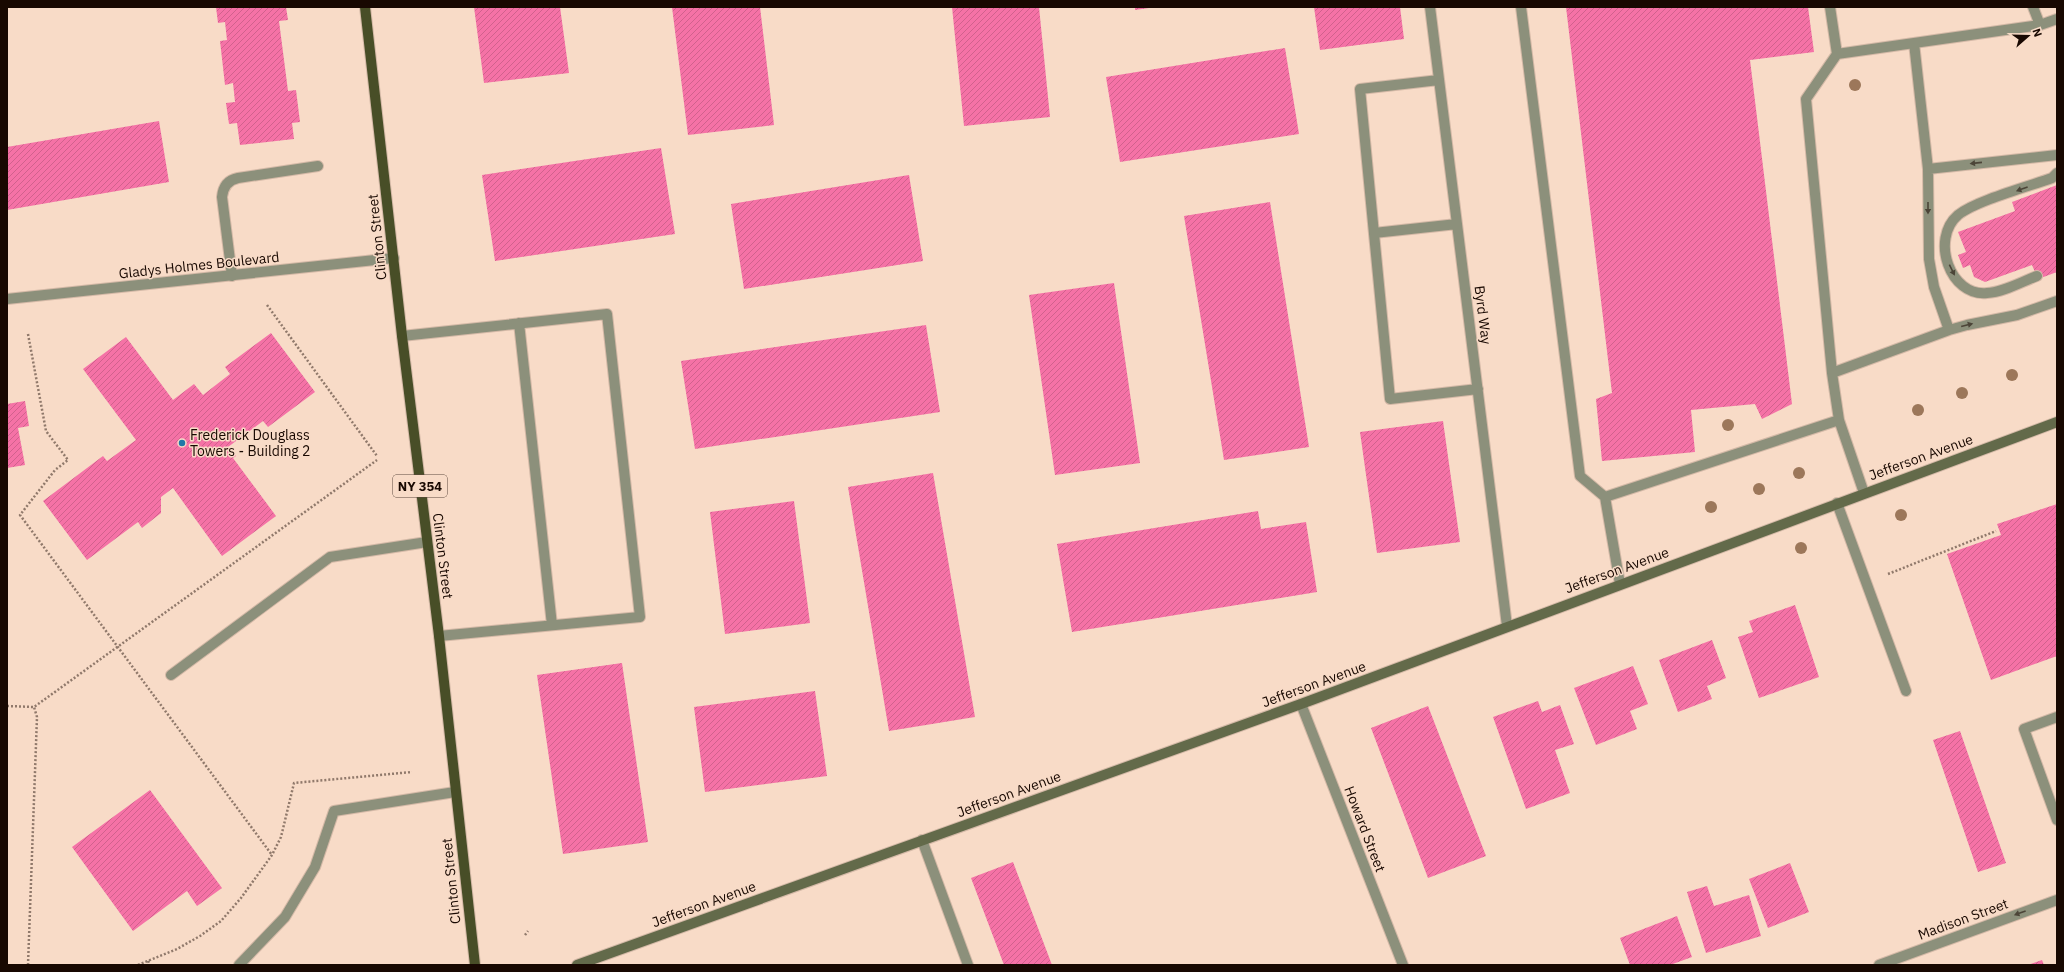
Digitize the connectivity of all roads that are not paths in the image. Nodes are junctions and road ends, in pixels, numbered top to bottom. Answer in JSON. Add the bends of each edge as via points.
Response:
{"nodes":[{"id":1,"x":365,"y":7,"type":"edge"},
{"id":2,"x":1430,"y":7,"type":"edge"},
{"id":3,"x":1522,"y":7,"type":"edge"},
{"id":4,"x":1830,"y":7,"type":"edge"},
{"id":5,"x":2033,"y":7,"type":"edge"},
{"id":6,"x":2057,"y":19,"type":"edge"},
{"id":7,"x":2040,"y":25,"type":"junction"},
{"id":8,"x":1914,"y":43,"type":"junction"},
{"id":9,"x":1837,"y":54,"type":"junction"},
{"id":10,"x":1439,"y":80,"type":"junction"},
{"id":11,"x":2057,"y":155,"type":"edge"},
{"id":12,"x":318,"y":166,"type":"dead end"},
{"id":13,"x":1928,"y":169,"type":"junction"},
{"id":14,"x":2057,"y":173,"type":"edge"},
{"id":15,"x":1457,"y":224,"type":"junction"},
{"id":16,"x":1374,"y":233,"type":"junction"},
{"id":17,"x":394,"y":258,"type":"junction"},
{"id":18,"x":232,"y":276,"type":"junction"},
{"id":19,"x":2037,"y":276,"type":"dead end"},
{"id":20,"x":7,"y":299,"type":"edge"},
{"id":21,"x":2057,"y":301,"type":"edge"},
{"id":22,"x":519,"y":323,"type":"junction"},
{"id":23,"x":1949,"y":330,"type":"junction"},
{"id":24,"x":402,"y":336,"type":"junction"},
{"id":25,"x":1832,"y":373,"type":"junction"},
{"id":26,"x":1478,"y":389,"type":"junction"},
{"id":27,"x":1839,"y":420,"type":"junction"},
{"id":28,"x":2057,"y":422,"type":"edge"},
{"id":29,"x":1864,"y":493,"type":"junction"},
{"id":30,"x":1605,"y":497,"type":"junction"},
{"id":31,"x":1837,"y":503,"type":"junction"},
{"id":32,"x":427,"y":542,"type":"junction"},
{"id":33,"x":1620,"y":584,"type":"junction"},
{"id":34,"x":552,"y":625,"type":"junction"},
{"id":35,"x":1507,"y":626,"type":"junction"},
{"id":36,"x":439,"y":636,"type":"junction"},
{"id":37,"x":171,"y":675,"type":"dead end"},
{"id":38,"x":1906,"y":691,"type":"dead end"},
{"id":39,"x":1301,"y":704,"type":"junction"},
{"id":40,"x":2057,"y":717,"type":"edge"},
{"id":41,"x":455,"y":792,"type":"junction"},
{"id":42,"x":2057,"y":820,"type":"edge"},
{"id":43,"x":922,"y":840,"type":"junction"},
{"id":44,"x":2057,"y":900,"type":"edge"},
{"id":45,"x":239,"y":965,"type":"edge"},
{"id":46,"x":475,"y":965,"type":"edge"},
{"id":47,"x":577,"y":965,"type":"edge"},
{"id":48,"x":968,"y":965,"type":"edge"},
{"id":49,"x":1403,"y":965,"type":"edge"},
{"id":50,"x":1879,"y":965,"type":"edge"}],
"edges":[{"from":1,"to":17,"type":"main road","name":"Clinton Street","number":"NY 354"},
{"from":2,"to":10,"type":"street","name":"Byrd Way"},
{"from":3,"to":30,"type":"street","via":[[1580,476]]},
{"from":4,"to":9,"type":"street"},
{"from":5,"to":7,"type":"street"},
{"from":6,"to":7,"type":"street"},
{"from":7,"to":8,"type":"street"},
{"from":8,"to":9,"type":"street"},
{"from":8,"to":13,"type":"street"},
{"from":9,"to":25,"type":"street","via":[[1806,99]]},
{"from":10,"to":15,"type":"street","name":"Byrd Way"},
{"from":10,"to":16,"type":"street","via":[[1360,90]]},
{"from":11,"to":13,"type":"street","one_way":true},
{"from":12,"to":18,"type":"street","via":[[238,178],[228,182],[222,197]]},
{"from":13,"to":23,"type":"street","one_way":true,"via":[[1929,259],[1934,287]]},
{"from":14,"to":19,"type":"street","one_way":true,"via":[[2052,178],[1979,204],[1959,214],[1950,223],[1944,239],[1944,254],[1957,282],[1971,291],[1987,294]]},
{"from":15,"to":16,"type":"street"},
{"from":15,"to":26,"type":"street","name":"Byrd Way"},
{"from":16,"to":26,"type":"street","via":[[1390,399]]},
{"from":17,"to":18,"type":"street","name":"Gladys Holmes Boulevard"},
{"from":17,"to":24,"type":"main road","name":"Clinton Street","number":"NY 354"},
{"from":18,"to":20,"type":"street","name":"Gladys Holmes Boulevard"},
{"from":23,"to":21,"type":"street","one_way":true,"via":[[2017,316]]},
{"from":22,"to":24,"type":"street"},
{"from":22,"to":34,"type":"street"},
{"from":22,"to":34,"type":"street","via":[[607,314],[640,609],[640,617]]},
{"from":23,"to":25,"type":"street"},
{"from":24,"to":32,"type":"main road","name":"Clinton Street","number":"NY 354"},
{"from":25,"to":27,"type":"street"},
{"from":26,"to":35,"type":"street","name":"Byrd Way"},
{"from":27,"to":29,"type":"street"},
{"from":27,"to":30,"type":"street"},
{"from":28,"to":29,"type":"street","name":"Jefferson Avenue"},
{"from":29,"to":31,"type":"street","name":"Jefferson Avenue"},
{"from":30,"to":33,"type":"street"},
{"from":31,"to":33,"type":"street","name":"Jefferson Avenue"},
{"from":31,"to":38,"type":"street"},
{"from":32,"to":36,"type":"main road","name":"Clinton Street","number":"NY 354"},
{"from":32,"to":37,"type":"street","via":[[330,557]]},
{"from":33,"to":35,"type":"street","name":"Jefferson Avenue"},
{"from":34,"to":36,"type":"street"},
{"from":35,"to":39,"type":"street","name":"Jefferson Avenue"},
{"from":36,"to":41,"type":"main road","name":"Clinton Street","number":"NY 354"},
{"from":39,"to":43,"type":"street","name":"Jefferson Avenue"},
{"from":39,"to":49,"type":"street","name":"Howard Street"},
{"from":40,"to":42,"type":"street","via":[[2024,729]]},
{"from":41,"to":45,"type":"street","via":[[334,811],[315,867],[285,917]]},
{"from":41,"to":46,"type":"main road","name":"Clinton Street","number":"NY 354"},
{"from":43,"to":47,"type":"street","name":"Jefferson Avenue"},
{"from":43,"to":48,"type":"street"},
{"from":44,"to":50,"type":"street","name":"Madison Street","one_way":true}]}
